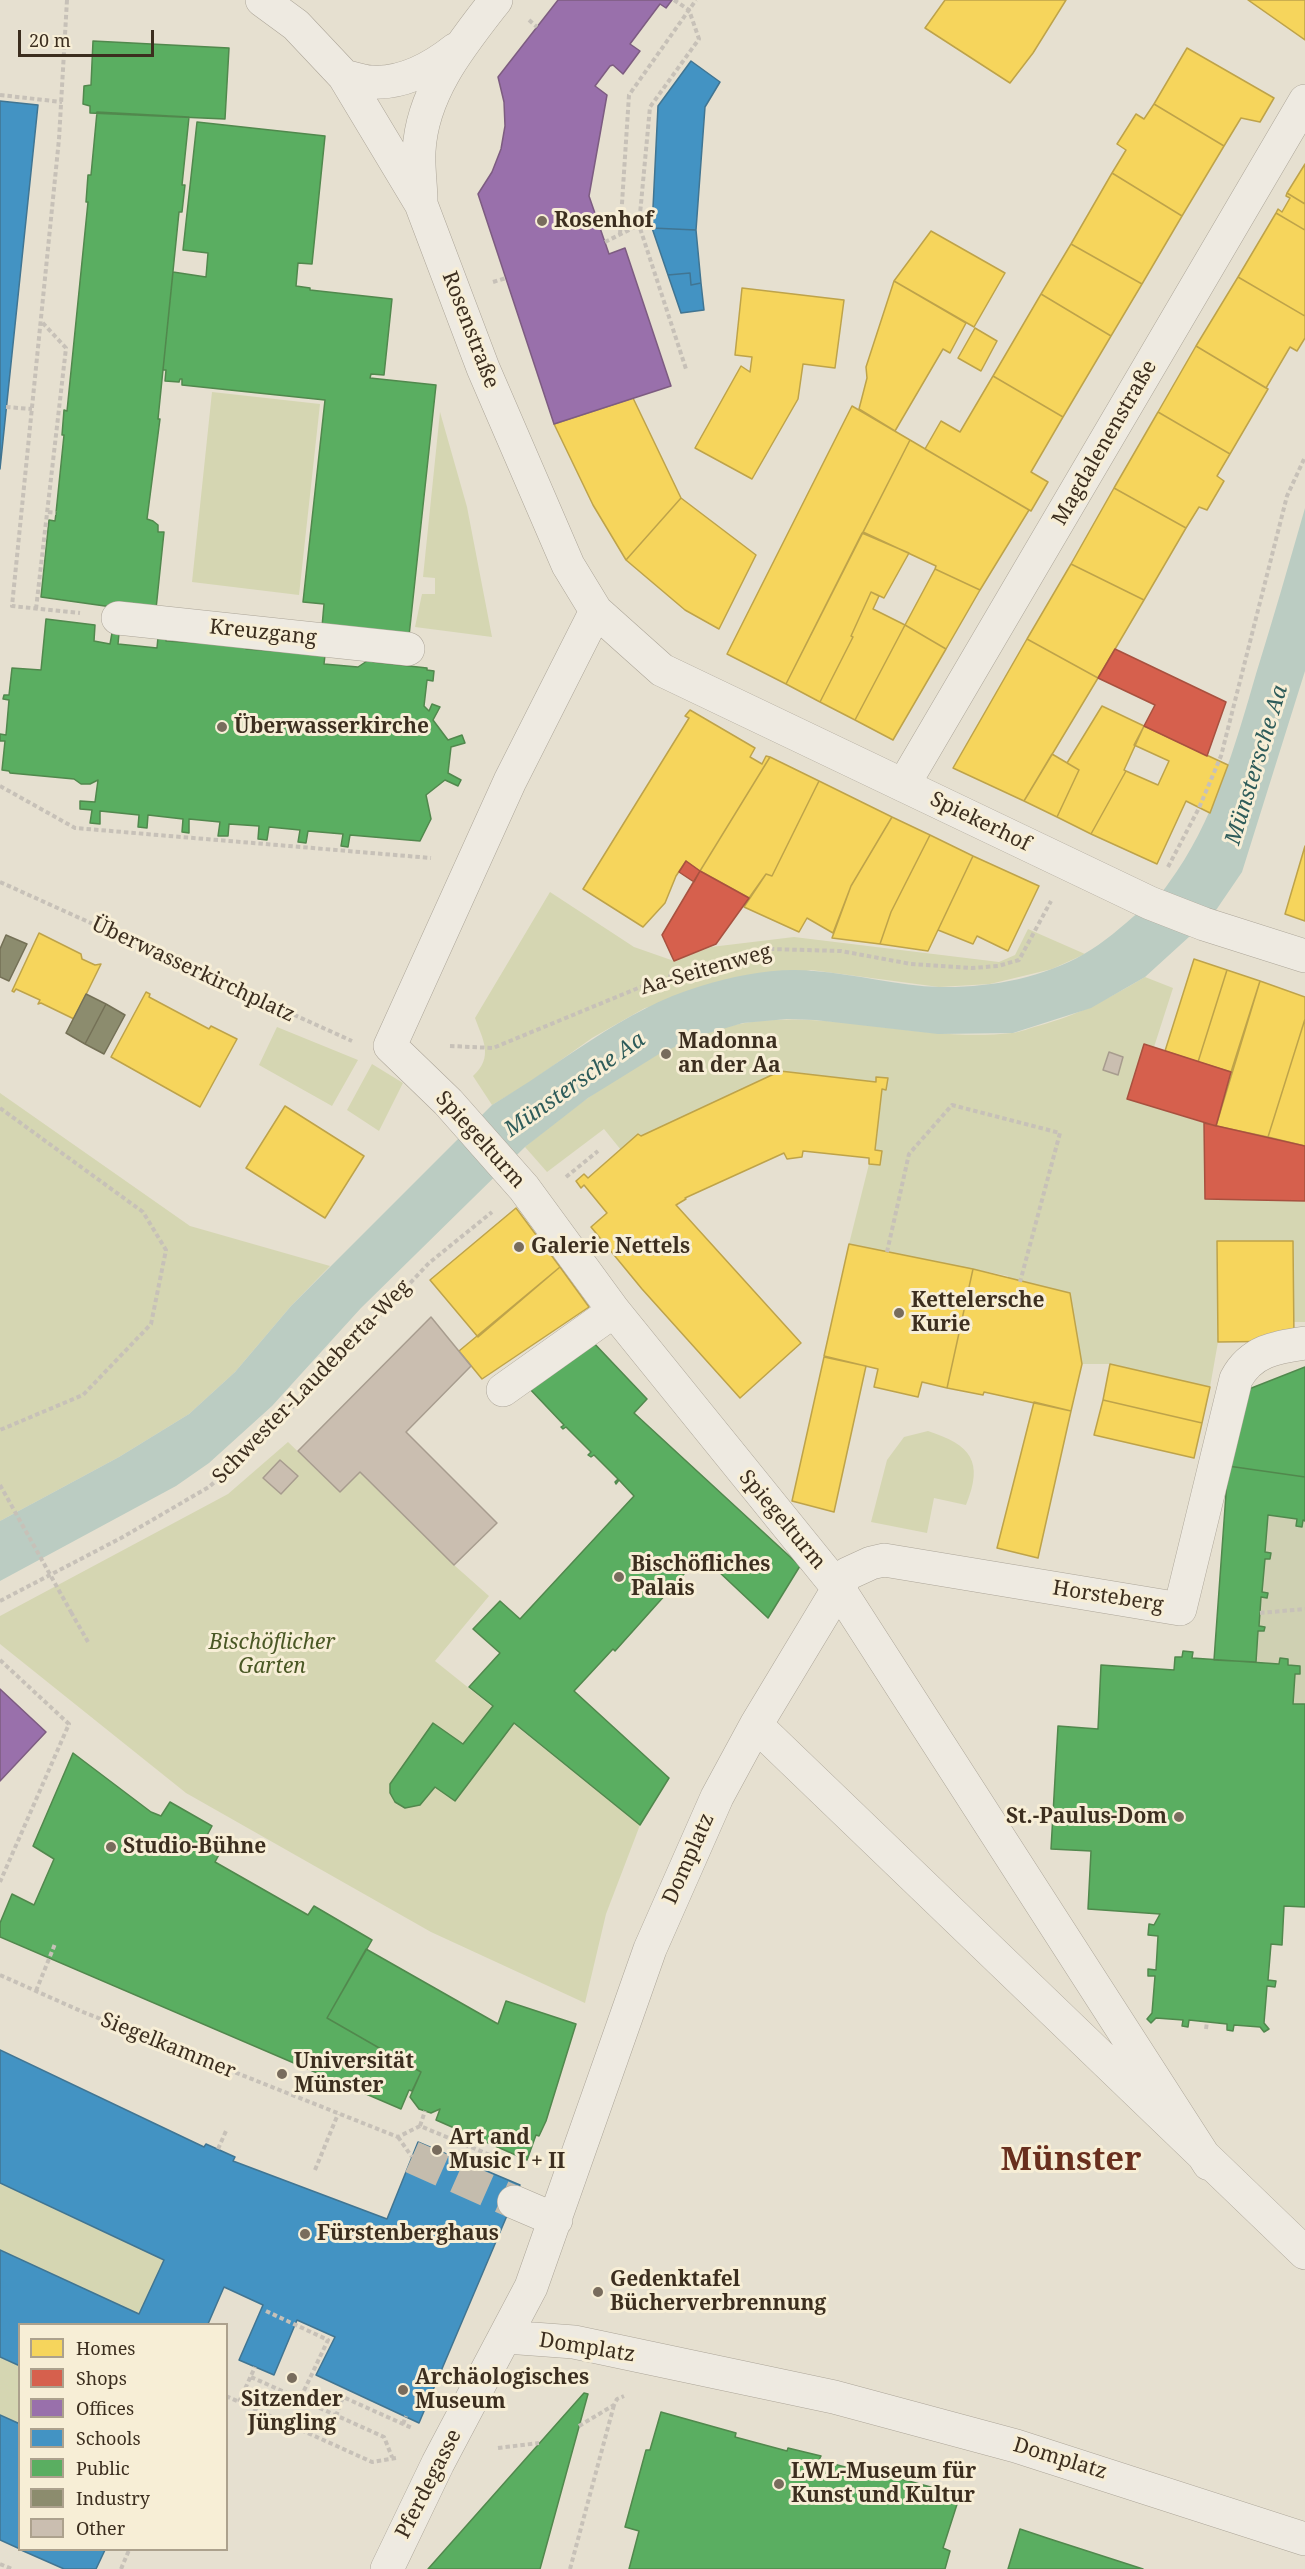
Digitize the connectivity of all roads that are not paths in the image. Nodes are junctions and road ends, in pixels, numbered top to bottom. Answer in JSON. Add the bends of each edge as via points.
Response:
{"nodes":[{"id":1,"x":262,"y":0,"type":"edge"},
{"id":2,"x":496,"y":0,"type":"edge"},
{"id":3,"x":460,"y":46,"type":"junction"},
{"id":4,"x":344,"y":76,"type":"junction"},
{"id":5,"x":1305,"y":101,"type":"edge"},
{"id":6,"x":421,"y":204,"type":"junction"},
{"id":7,"x":596,"y":610,"type":"junction"},
{"id":8,"x":118,"y":618,"type":"dead end"},
{"id":9,"x":408,"y":649,"type":"dead end"},
{"id":10,"x":662,"y":670,"type":"joint"},
{"id":11,"x":904,"y":784,"type":"junction"},
{"id":12,"x":1305,"y":956,"type":"edge"},
{"id":13,"x":614,"y":1311,"type":"junction"},
{"id":14,"x":1305,"y":1343,"type":"edge"},
{"id":15,"x":503,"y":1390,"type":"dead end"},
{"id":16,"x":839,"y":1589,"type":"junction"},
{"id":17,"x":756,"y":1725,"type":"junction"},
{"id":18,"x":1209,"y":2164,"type":"junction"},
{"id":19,"x":514,"y":2202,"type":"tunnel mouth"},
{"id":20,"x":556,"y":2220,"type":"junction"},
{"id":21,"x":1305,"y":2253,"type":"edge"},
{"id":22,"x":506,"y":2337,"type":"junction"},
{"id":23,"x":1305,"y":2539,"type":"edge"},
{"id":24,"x":387,"y":2569,"type":"edge"}],
"edges":[{"from":1,"to":4,"type":"street","name":"Rosenstraße","via":[[296,25]]},
{"from":2,"to":3,"type":"street"},
{"from":3,"to":4,"type":"street","via":[[430,69],[402,79],[372,82]]},
{"from":3,"to":6,"type":"street","via":[[433,93],[424,118],[419,151]]},
{"from":4,"to":6,"type":"street","name":"Rosenstraße"},
{"from":5,"to":11,"type":"street","name":"Magdalenenstraße"},
{"from":6,"to":7,"type":"street","name":"Rosenstraße","via":[[483,368],[568,566]]},
{"from":7,"to":10,"type":"street","name":"Rosenstraße"},
{"from":7,"to":13,"type":"street","name":"Spiegelturm","via":[[510,781],[390,1046],[448,1102],[515,1178]]},
{"from":8,"to":9,"type":"street","name":"Kreuzgang"},
{"from":10,"to":11,"type":"street","name":"Spiekerhof"},
{"from":11,"to":12,"type":"street","name":"Spiekerhof","via":[[1150,903]]},
{"from":13,"to":15,"type":"street"},
{"from":13,"to":16,"type":"street","name":"Spiegelturm"},
{"from":14,"to":16,"type":"street","name":"Horsteberg","via":[[1261,1353],[1236,1378],[1180,1609],[884,1560],[847,1574]]},
{"from":16,"to":17,"type":"street","name":"Domplatz"},
{"from":16,"to":18,"type":"street"},
{"from":17,"to":18,"type":"street"},
{"from":17,"to":20,"type":"street","name":"Domplatz","via":[[717,1797],[662,1920]]},
{"from":18,"to":21,"type":"street"},
{"from":19,"to":20,"type":"street"},
{"from":20,"to":22,"type":"street","name":"Domplatz","via":[[531,2287]]},
{"from":22,"to":23,"type":"street","name":"Domplatz","via":[[574,2343],[834,2397],[1016,2445]]},
{"from":22,"to":24,"type":"street","name":"Pferdegasse"}]}
